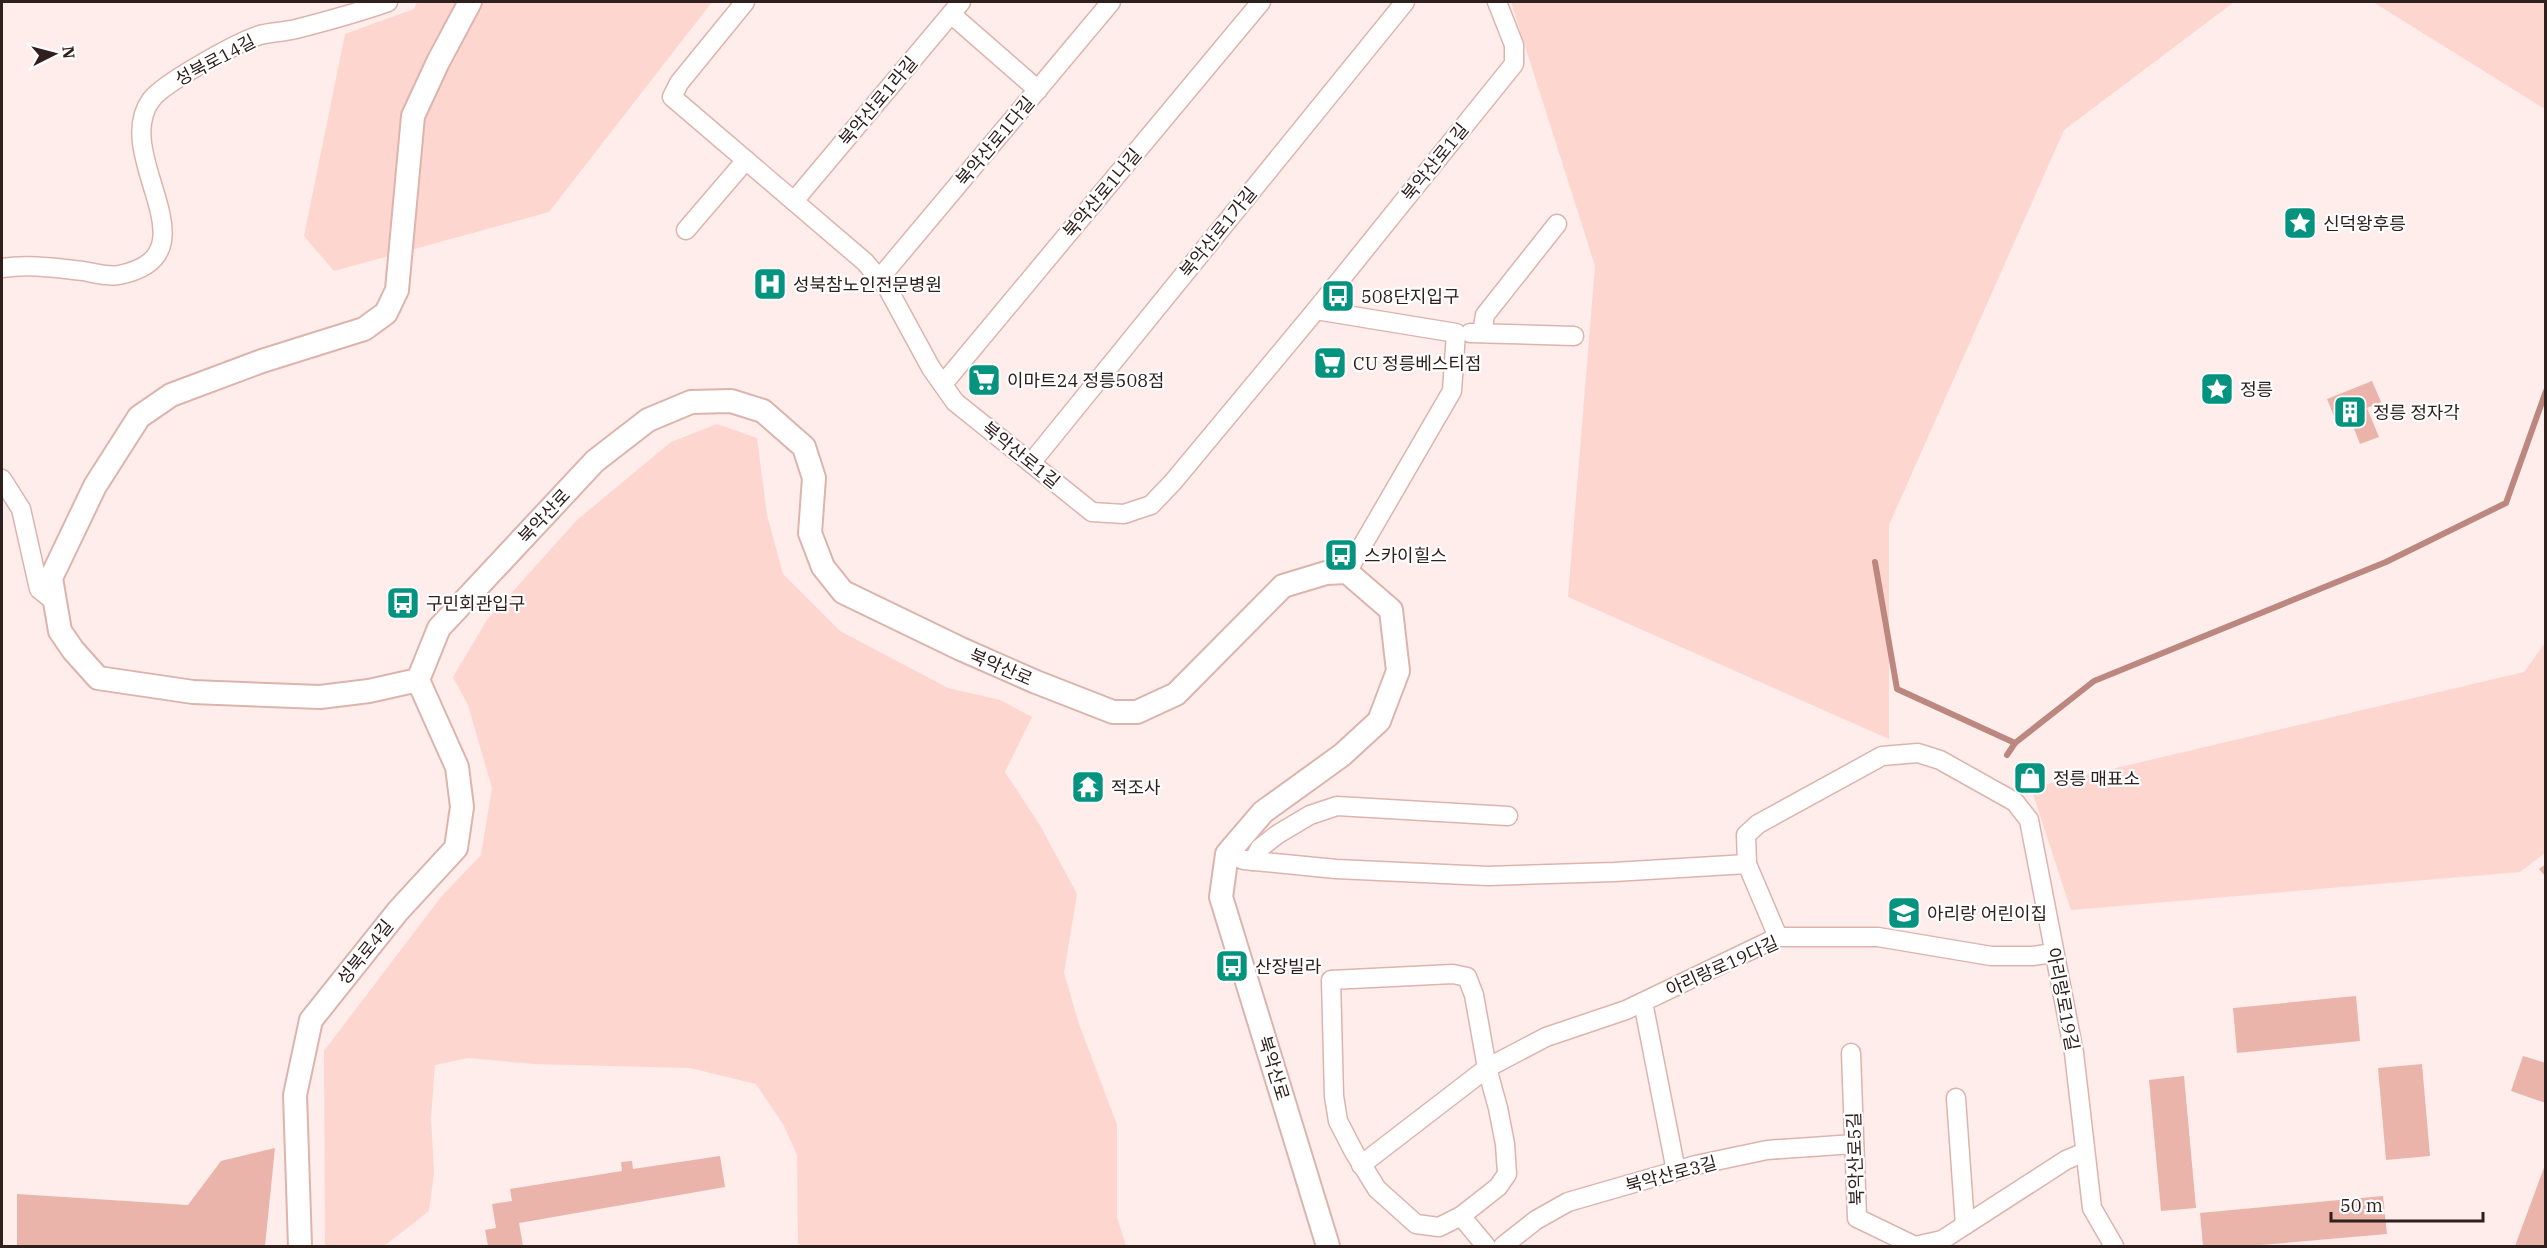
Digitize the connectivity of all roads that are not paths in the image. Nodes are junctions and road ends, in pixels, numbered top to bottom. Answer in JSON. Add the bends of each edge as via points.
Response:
{"nodes":[{"id":1,"x":388,"y":2,"type":"edge"},
{"id":2,"x":470,"y":2,"type":"edge"},
{"id":3,"x":745,"y":2,"type":"edge"},
{"id":4,"x":1111,"y":2,"type":"edge"},
{"id":5,"x":1261,"y":2,"type":"edge"},
{"id":6,"x":1405,"y":2,"type":"edge"},
{"id":7,"x":1497,"y":2,"type":"edge"},
{"id":8,"x":956,"y":8,"type":"edge"},
{"id":9,"x":1038,"y":90,"type":"junction"},
{"id":10,"x":746,"y":160,"type":"junction"},
{"id":11,"x":794,"y":201,"type":"junction"},
{"id":12,"x":1557,"y":224,"type":"dead end"},
{"id":13,"x":686,"y":230,"type":"dead end"},
{"id":14,"x":2,"y":268,"type":"edge"},
{"id":15,"x":879,"y":279,"type":"junction"},
{"id":16,"x":1316,"y":310,"type":"junction"},
{"id":17,"x":1456,"y":333,"type":"junction"},
{"id":18,"x":1482,"y":333,"type":"junction"},
{"id":19,"x":1574,"y":336,"type":"dead end"},
{"id":20,"x":943,"y":384,"type":"junction"},
{"id":21,"x":1031,"y":463,"type":"junction"},
{"id":22,"x":2,"y":479,"type":"edge"},
{"id":23,"x":1347,"y":572,"type":"junction"},
{"id":24,"x":55,"y":602,"type":"junction"},
{"id":25,"x":418,"y":680,"type":"junction"},
{"id":26,"x":1508,"y":816,"type":"dead end"},
{"id":27,"x":1227,"y":854,"type":"junction"},
{"id":28,"x":1253,"y":861,"type":"junction"},
{"id":29,"x":1747,"y":864,"type":"junction"},
{"id":30,"x":1778,"y":937,"type":"junction"},
{"id":31,"x":2054,"y":953,"type":"junction"},
{"id":32,"x":1643,"y":1002,"type":"junction"},
{"id":33,"x":1851,"y":1053,"type":"dead end"},
{"id":34,"x":1487,"y":1068,"type":"junction"},
{"id":35,"x":1956,"y":1098,"type":"dead end"},
{"id":36,"x":1854,"y":1144,"type":"junction"},
{"id":37,"x":2085,"y":1152,"type":"junction"},
{"id":38,"x":1361,"y":1165,"type":"junction"},
{"id":39,"x":1676,"y":1171,"type":"junction"},
{"id":40,"x":1461,"y":1216,"type":"junction"},
{"id":41,"x":1965,"y":1225,"type":"junction"},
{"id":42,"x":300,"y":1246,"type":"edge"},
{"id":43,"x":1328,"y":1246,"type":"edge"},
{"id":44,"x":1486,"y":1246,"type":"edge"},
{"id":45,"x":1503,"y":1246,"type":"edge"},
{"id":46,"x":2114,"y":1246,"type":"edge"}],
"edges":[{"from":1,"to":14,"type":"street","name":"성북로14길","via":[[259,36],[176,78],[151,100],[140,127],[142,154],[163,216],[161,249],[144,267],[117,275],[27,265]]},
{"from":2,"to":24,"type":"street","via":[[413,116],[397,290],[386,313],[364,329],[171,395],[139,417],[95,486],[62,552],[51,578]]},
{"from":3,"to":10,"type":"street","name":"북악산로1길","via":[[672,97]]},
{"from":4,"to":9,"type":"street","name":"북악산로1다길"},
{"from":5,"to":20,"type":"street","name":"북악산로1나길"},
{"from":6,"to":21,"type":"street","name":"북악산로1가길"},
{"from":7,"to":16,"type":"street","name":"북악산로1길","via":[[1514,45],[1514,64]]},
{"from":8,"to":9,"type":"street"},
{"from":8,"to":11,"type":"street","name":"북악산로1라길"},
{"from":9,"to":15,"type":"street","name":"북악산로1다길"},
{"from":10,"to":11,"type":"street","name":"북악산로1길"},
{"from":10,"to":13,"type":"street"},
{"from":11,"to":15,"type":"street","name":"북악산로1길","via":[[865,262]]},
{"from":12,"to":18,"type":"street","via":[[1485,315]]},
{"from":15,"to":20,"type":"street","name":"북악산로1길"},
{"from":16,"to":17,"type":"street"},
{"from":16,"to":21,"type":"street","name":"북악산로1길","via":[[1151,505],[1124,514],[1092,512]]},
{"from":17,"to":18,"type":"street"},
{"from":17,"to":23,"type":"street","via":[[1452,391]]},
{"from":18,"to":19,"type":"street"},
{"from":20,"to":21,"type":"street","name":"북악산로1길","via":[[955,402]]},
{"from":22,"to":24,"type":"street","via":[[21,509],[39,589]]},
{"from":23,"to":25,"type":"street","name":"북악산로","via":[[1326,573],[1283,586],[1176,694],[1137,712],[1113,712],[961,649],[843,592],[823,567],[810,533],[814,478],[804,447],[763,411],[731,401],[691,402],[648,420],[595,461],[439,628]]},
{"from":23,"to":27,"type":"street","via":[[1391,609],[1398,671],[1379,722],[1342,755],[1263,812]]},
{"from":24,"to":25,"type":"street","via":[[60,631],[98,678],[193,692],[320,697]]},
{"from":25,"to":42,"type":"street","name":"성북로4길","via":[[458,767],[462,807],[456,848],[398,911],[311,1020],[295,1095]]},
{"from":26,"to":28,"type":"street","via":[[1337,806],[1310,815],[1278,834],[1260,848]]},
{"from":27,"to":28,"type":"street"},
{"from":27,"to":43,"type":"street","name":"북악산로","via":[[1221,897]]},
{"from":28,"to":29,"type":"street","via":[[1488,876]]},
{"from":29,"to":30,"type":"street","name":"아리랑로19길"},
{"from":29,"to":31,"type":"street","name":"아리랑로19길","via":[[1746,835],[1758,824],[1882,756],[1918,753],[1940,760],[2016,802],[2029,820]]},
{"from":30,"to":31,"type":"street","name":"아리랑로19다길","via":[[1878,937],[1991,956]]},
{"from":30,"to":32,"type":"street","name":"아리랑로19다길"},
{"from":31,"to":37,"type":"street","name":"아리랑로19길","via":[[2074,1053]]},
{"from":32,"to":34,"type":"street","name":"아리랑로19다길","via":[[1546,1037]]},
{"from":32,"to":39,"type":"street","name":"아리랑로19다길"},
{"from":33,"to":36,"type":"street","name":"북악산로5길"},
{"from":34,"to":38,"type":"street","name":"아리랑로19다길"},
{"from":34,"to":38,"type":"street","via":[[1467,977],[1453,974],[1331,980],[1338,1121]]},
{"from":34,"to":40,"type":"street","via":[[1505,1144],[1507,1174],[1498,1187]]},
{"from":35,"to":41,"type":"street"},
{"from":36,"to":39,"type":"street","name":"북악산로3길","via":[[1767,1150]]},
{"from":36,"to":41,"type":"street","name":"북악산로5길","via":[[1857,1218],[1915,1246],[1942,1240]]},
{"from":37,"to":41,"type":"street","name":"북악산로5길","via":[[2066,1160]]},
{"from":37,"to":46,"type":"street","name":"아리랑로19길","via":[[2092,1208]]},
{"from":38,"to":40,"type":"street","via":[[1377,1189],[1416,1224],[1439,1227]]},
{"from":39,"to":45,"type":"street","name":"북악산로3길","via":[[1568,1202],[1536,1220]]},
{"from":40,"to":44,"type":"street"}]}
